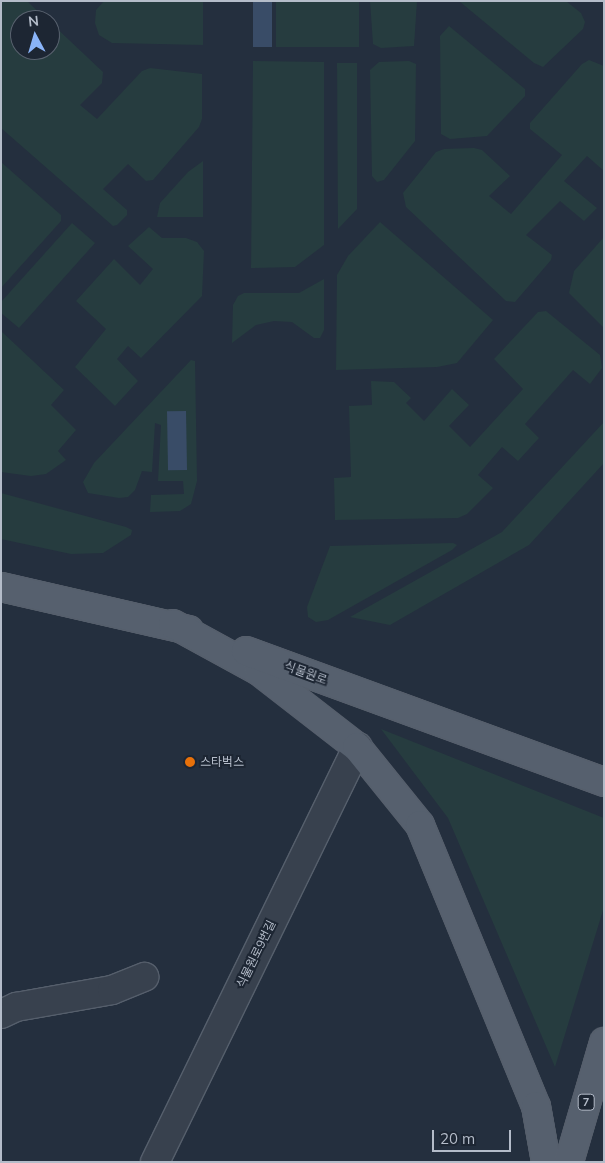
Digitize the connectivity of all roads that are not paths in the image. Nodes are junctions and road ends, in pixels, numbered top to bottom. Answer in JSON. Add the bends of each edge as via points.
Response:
{"nodes":[{"id":1,"x":1,"y":587,"type":"edge"},
{"id":2,"x":174,"y":624,"type":"junction"},
{"id":3,"x":357,"y":747,"type":"junction"},
{"id":4,"x":604,"y":782,"type":"edge"},
{"id":5,"x":145,"y":977,"type":"dead end"},
{"id":6,"x":1,"y":1014,"type":"edge"},
{"id":7,"x":604,"y":1042,"type":"edge"},
{"id":8,"x":155,"y":1162,"type":"edge"},
{"id":9,"x":546,"y":1162,"type":"edge"},
{"id":10,"x":569,"y":1162,"type":"edge"}],
"edges":[{"from":1,"to":2,"type":"main road","name":"식물원로"},
{"from":2,"to":3,"type":"main road","via":[[259,671]]},
{"from":2,"to":4,"type":"main road","name":"식물원로"},
{"from":3,"to":8,"type":"street","name":"식물원로9번길"},
{"from":3,"to":9,"type":"main road","via":[[420,825],[536,1106]]},
{"from":5,"to":6,"type":"street","via":[[112,990],[16,1006]]},
{"from":7,"to":10,"type":"main road","number":"7"}]}
